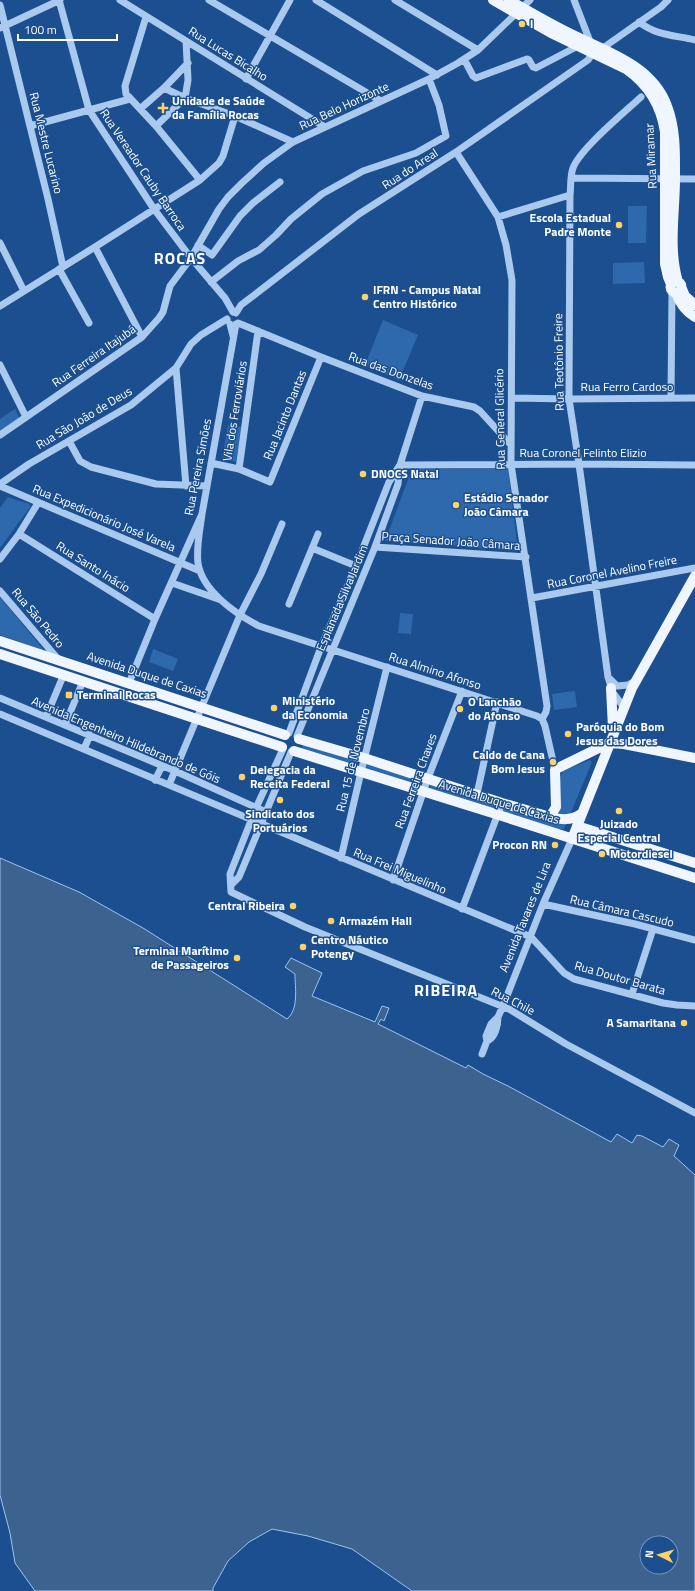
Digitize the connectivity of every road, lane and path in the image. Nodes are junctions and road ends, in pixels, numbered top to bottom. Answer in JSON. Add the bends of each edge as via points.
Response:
{"nodes":[{"id":1,"x":60,"y":0,"type":"edge"},
{"id":2,"x":120,"y":0,"type":"edge"},
{"id":3,"x":209,"y":0,"type":"edge"},
{"id":4,"x":290,"y":0,"type":"edge"},
{"id":5,"x":316,"y":0,"type":"edge"},
{"id":6,"x":395,"y":0,"type":"edge"},
{"id":7,"x":493,"y":0,"type":"edge"},
{"id":8,"x":509,"y":0,"type":"edge"},
{"id":9,"x":530,"y":0,"type":"edge"},
{"id":10,"x":574,"y":0,"type":"edge"},
{"id":11,"x":668,"y":0,"type":"edge"},
{"id":12,"x":0,"y":5,"type":"edge"},
{"id":13,"x":519,"y":10,"type":"junction"},
{"id":14,"x":146,"y":17,"type":"junction"},
{"id":15,"x":639,"y":22,"type":"junction"},
{"id":16,"x":3,"y":27,"type":"edge"},
{"id":17,"x":270,"y":36,"type":"junction"},
{"id":18,"x":695,"y":40,"type":"edge"},
{"id":19,"x":186,"y":41,"type":"junction"},
{"id":20,"x":578,"y":46,"type":"junction"},
{"id":21,"x":595,"y":49,"type":"junction"},
{"id":22,"x":478,"y":50,"type":"junction"},
{"id":23,"x":464,"y":59,"type":"junction"},
{"id":24,"x":188,"y":63,"type":"junction"},
{"id":25,"x":437,"y":75,"type":"junction"},
{"id":26,"x":246,"y":79,"type":"junction"},
{"id":27,"x":429,"y":79,"type":"junction"},
{"id":28,"x":164,"y":88,"type":"junction"},
{"id":29,"x":642,"y":97,"type":"dead end"},
{"id":30,"x":129,"y":98,"type":"junction"},
{"id":31,"x":185,"y":98,"type":"junction"},
{"id":32,"x":381,"y":100,"type":"junction"},
{"id":33,"x":140,"y":109,"type":"junction"},
{"id":34,"x":89,"y":111,"type":"junction"},
{"id":35,"x":235,"y":116,"type":"junction"},
{"id":36,"x":30,"y":126,"type":"junction"},
{"id":37,"x":156,"y":126,"type":"junction"},
{"id":38,"x":325,"y":127,"type":"junction"},
{"id":39,"x":294,"y":142,"type":"junction"},
{"id":40,"x":456,"y":152,"type":"junction"},
{"id":41,"x":572,"y":178,"type":"junction"},
{"id":42,"x":670,"y":178,"type":"junction"},
{"id":43,"x":695,"y":179,"type":"edge"},
{"id":44,"x":200,"y":180,"type":"junction"},
{"id":45,"x":280,"y":182,"type":"dead end"},
{"id":46,"x":570,"y":195,"type":"junction"},
{"id":47,"x":154,"y":209,"type":"junction"},
{"id":48,"x":498,"y":217,"type":"junction"},
{"id":49,"x":0,"y":243,"type":"edge"},
{"id":50,"x":198,"y":245,"type":"junction"},
{"id":51,"x":95,"y":247,"type":"junction"},
{"id":52,"x":191,"y":258,"type":"junction"},
{"id":53,"x":61,"y":268,"type":"junction"},
{"id":54,"x":211,"y":282,"type":"junction"},
{"id":55,"x":676,"y":288,"type":"junction"},
{"id":56,"x":24,"y":291,"type":"junction"},
{"id":57,"x":695,"y":305,"type":"edge"},
{"id":58,"x":0,"y":306,"type":"edge"},
{"id":59,"x":695,"y":317,"type":"edge"},
{"id":60,"x":234,"y":319,"type":"junction"},
{"id":61,"x":89,"y":323,"type":"dead end"},
{"id":62,"x":255,"y":330,"type":"junction"},
{"id":63,"x":142,"y":337,"type":"junction"},
{"id":64,"x":321,"y":357,"type":"junction"},
{"id":65,"x":0,"y":365,"type":"edge"},
{"id":66,"x":176,"y":368,"type":"junction"},
{"id":67,"x":422,"y":396,"type":"junction"},
{"id":68,"x":512,"y":398,"type":"junction"},
{"id":69,"x":671,"y":398,"type":"junction"},
{"id":70,"x":695,"y":398,"type":"edge"},
{"id":71,"x":569,"y":399,"type":"junction"},
{"id":72,"x":26,"y":417,"type":"junction"},
{"id":73,"x":0,"y":435,"type":"edge"},
{"id":74,"x":69,"y":441,"type":"junction"},
{"id":75,"x":511,"y":445,"type":"junction"},
{"id":76,"x":211,"y":464,"type":"junction"},
{"id":77,"x":511,"y":464,"type":"junction"},
{"id":78,"x":579,"y":464,"type":"junction"},
{"id":79,"x":400,"y":465,"type":"junction"},
{"id":80,"x":695,"y":465,"type":"edge"},
{"id":81,"x":239,"y":469,"type":"junction"},
{"id":82,"x":0,"y":485,"type":"edge"},
{"id":83,"x":186,"y":486,"type":"junction"},
{"id":84,"x":207,"y":486,"type":"junction"},
{"id":85,"x":38,"y":502,"type":"junction"},
{"id":86,"x":202,"y":514,"type":"junction"},
{"id":87,"x":282,"y":524,"type":"dead end"},
{"id":88,"x":19,"y":534,"type":"junction"},
{"id":89,"x":318,"y":534,"type":"dead end"},
{"id":90,"x":375,"y":547,"type":"junction"},
{"id":91,"x":312,"y":548,"type":"junction"},
{"id":92,"x":526,"y":557,"type":"junction"},
{"id":93,"x":0,"y":559,"type":"edge"},
{"id":94,"x":181,"y":562,"type":"junction"},
{"id":95,"x":356,"y":566,"type":"junction"},
{"id":96,"x":695,"y":568,"type":"edge"},
{"id":97,"x":200,"y":571,"type":"junction"},
{"id":98,"x":695,"y":576,"type":"edge"},
{"id":99,"x":349,"y":581,"type":"junction"},
{"id":100,"x":172,"y":583,"type":"junction"},
{"id":101,"x":596,"y":585,"type":"junction"},
{"id":102,"x":359,"y":588,"type":"junction"},
{"id":103,"x":0,"y":591,"type":"edge"},
{"id":104,"x":532,"y":598,"type":"junction"},
{"id":105,"x":221,"y":600,"type":"junction"},
{"id":106,"x":289,"y":604,"type":"dead end"},
{"id":107,"x":240,"y":615,"type":"junction"},
{"id":108,"x":155,"y":619,"type":"junction"},
{"id":109,"x":0,"y":641,"type":"edge"},
{"id":110,"x":321,"y":646,"type":"junction"},
{"id":111,"x":332,"y":650,"type":"junction"},
{"id":112,"x":0,"y":654,"type":"edge"},
{"id":113,"x":59,"y":660,"type":"junction"},
{"id":114,"x":387,"y":667,"type":"junction"},
{"id":115,"x":64,"y":674,"type":"junction"},
{"id":116,"x":608,"y":677,"type":"junction"},
{"id":117,"x":82,"y":681,"type":"junction"},
{"id":118,"x":635,"y":681,"type":"junction"},
{"id":119,"x":129,"y":683,"type":"junction"},
{"id":120,"x":611,"y":688,"type":"junction"},
{"id":121,"x":462,"y":691,"type":"junction"},
{"id":122,"x":0,"y":698,"type":"edge"},
{"id":123,"x":497,"y":702,"type":"junction"},
{"id":124,"x":623,"y":706,"type":"junction"},
{"id":125,"x":202,"y":707,"type":"junction"},
{"id":126,"x":0,"y":714,"type":"edge"},
{"id":127,"x":48,"y":718,"type":"junction"},
{"id":128,"x":197,"y":719,"type":"junction"},
{"id":129,"x":542,"y":719,"type":"junction"},
{"id":130,"x":240,"y":720,"type":"junction"},
{"id":131,"x":65,"y":725,"type":"junction"},
{"id":132,"x":235,"y":732,"type":"junction"},
{"id":133,"x":613,"y":732,"type":"junction"},
{"id":134,"x":46,"y":733,"type":"junction"},
{"id":135,"x":90,"y":735,"type":"junction"},
{"id":136,"x":293,"y":736,"type":"junction"},
{"id":137,"x":609,"y":743,"type":"junction"},
{"id":138,"x":84,"y":749,"type":"junction"},
{"id":139,"x":288,"y":750,"type":"junction"},
{"id":140,"x":364,"y":758,"type":"junction"},
{"id":141,"x":695,"y":758,"type":"edge"},
{"id":142,"x":162,"y":766,"type":"junction"},
{"id":143,"x":556,"y":770,"type":"junction"},
{"id":144,"x":175,"y":771,"type":"junction"},
{"id":145,"x":360,"y":772,"type":"junction"},
{"id":146,"x":428,"y":778,"type":"junction"},
{"id":147,"x":155,"y":780,"type":"junction"},
{"id":148,"x":169,"y":785,"type":"junction"},
{"id":149,"x":423,"y":792,"type":"junction"},
{"id":150,"x":477,"y":794,"type":"junction"},
{"id":151,"x":502,"y":803,"type":"junction"},
{"id":152,"x":256,"y":808,"type":"junction"},
{"id":153,"x":266,"y":812,"type":"junction"},
{"id":154,"x":499,"y":814,"type":"junction"},
{"id":155,"x":581,"y":814,"type":"junction"},
{"id":156,"x":552,"y":815,"type":"junction"},
{"id":157,"x":252,"y":819,"type":"junction"},
{"id":158,"x":568,"y":819,"type":"junction"},
{"id":159,"x":261,"y":823,"type":"junction"},
{"id":160,"x":577,"y":826,"type":"junction"},
{"id":161,"x":567,"y":837,"type":"junction"},
{"id":162,"x":341,"y":858,"type":"junction"},
{"id":163,"x":695,"y":863,"type":"edge"},
{"id":164,"x":695,"y":878,"type":"edge"},
{"id":165,"x":393,"y":880,"type":"junction"},
{"id":166,"x":231,"y":885,"type":"junction"},
{"id":167,"x":543,"y":904,"type":"junction"},
{"id":168,"x":462,"y":909,"type":"junction"},
{"id":169,"x":653,"y":929,"type":"junction"},
{"id":170,"x":530,"y":937,"type":"junction"},
{"id":171,"x":695,"y":940,"type":"edge"},
{"id":172,"x":632,"y":994,"type":"junction"},
{"id":173,"x":503,"y":1006,"type":"junction"},
{"id":174,"x":695,"y":1006,"type":"edge"},
{"id":175,"x":482,"y":1054,"type":"dead end"},
{"id":176,"x":695,"y":1113,"type":"edge"}],
"edges":[{"from":1,"to":16,"type":"street"},
{"from":1,"to":34,"type":"street","name":"Rua Vereador Cauby Barroca"},
{"from":2,"to":14,"type":"street","name":"Rua Lucas Bicalho"},
{"from":3,"to":17,"type":"street"},
{"from":4,"to":17,"type":"street"},
{"from":5,"to":25,"type":"street"},
{"from":6,"to":22,"type":"street"},
{"from":7,"to":13,"type":"main road","name":"Rua Miramar"},
{"from":8,"to":13,"type":"main road","name":"Rua Miramar"},
{"from":9,"to":13,"type":"street","name":"Rua Belo Horizonte"},
{"from":10,"to":21,"type":"street"},
{"from":11,"to":15,"type":"street","name":"Rua do Areal"},
{"from":12,"to":16,"type":"street","name":"Rua Mestre Lucarino"},
{"from":13,"to":20,"type":"main road","name":"Rua Miramar"},
{"from":13,"to":21,"type":"main road","name":"Rua Miramar"},
{"from":13,"to":22,"type":"street","name":"Rua Belo Horizonte"},
{"from":14,"to":19,"type":"street","name":"Rua Lucas Bicalho"},
{"from":14,"to":30,"type":"street","via":[[125,86]]},
{"from":15,"to":18,"type":"street","via":[[666,35]]},
{"from":15,"to":21,"type":"street","name":"Rua do Areal"},
{"from":16,"to":36,"type":"street","name":"Rua Mestre Lucarino"},
{"from":17,"to":26,"type":"street"},
{"from":17,"to":32,"type":"street"},
{"from":19,"to":24,"type":"street"},
{"from":19,"to":26,"type":"street","name":"Rua Lucas Bicalho"},
{"from":20,"to":21,"type":"main road","name":"Rua Miramar"},
{"from":20,"to":23,"type":"street","via":[[536,68],[527,59],[476,78]]},
{"from":21,"to":40,"type":"street","name":"Rua do Areal","via":[[581,66]]},
{"from":21,"to":42,"type":"main road","name":"Rua Miramar","via":[[637,77],[652,94],[663,118]]},
{"from":22,"to":23,"type":"street","name":"Rua Belo Horizonte"},
{"from":23,"to":25,"type":"street","name":"Rua Belo Horizonte"},
{"from":24,"to":28,"type":"street"},
{"from":24,"to":31,"type":"street"},
{"from":25,"to":27,"type":"street","name":"Rua Belo Horizonte"},
{"from":26,"to":38,"type":"street","name":"Rua Lucas Bicalho"},
{"from":27,"to":32,"type":"street","name":"Rua Belo Horizonte"},
{"from":27,"to":54,"type":"street","via":[[439,105],[446,136],[416,154],[363,171],[322,194],[259,250]]},
{"from":28,"to":31,"type":"street"},
{"from":28,"to":33,"type":"street"},
{"from":29,"to":41,"type":"street","name":"Rua Teotônio Freire","via":[[585,150],[576,161]]},
{"from":30,"to":33,"type":"street"},
{"from":30,"to":34,"type":"street"},
{"from":31,"to":35,"type":"street"},
{"from":31,"to":37,"type":"street"},
{"from":32,"to":38,"type":"street","name":"Rua Belo Horizonte"},
{"from":33,"to":37,"type":"street"},
{"from":34,"to":36,"type":"street"},
{"from":34,"to":47,"type":"street","name":"Rua Vereador Cauby Barroca"},
{"from":35,"to":39,"type":"street"},
{"from":35,"to":44,"type":"street","via":[[219,163]]},
{"from":36,"to":53,"type":"street","name":"Rua Mestre Lucarino","via":[[48,199]]},
{"from":37,"to":44,"type":"street"},
{"from":38,"to":39,"type":"street","name":"Rua Belo Horizonte"},
{"from":39,"to":50,"type":"street","name":"Rua Belo Horizonte","via":[[264,163],[228,197]]},
{"from":40,"to":48,"type":"street","name":"Rua General Glicério"},
{"from":40,"to":60,"type":"street","name":"Rua do Areal","via":[[330,235],[241,305]]},
{"from":41,"to":42,"type":"street"},
{"from":41,"to":46,"type":"street","name":"Rua Teotônio Freire"},
{"from":42,"to":43,"type":"street"},
{"from":42,"to":55,"type":"main road","name":"Rua Miramar"},
{"from":44,"to":47,"type":"street"},
{"from":45,"to":50,"type":"street","via":[[240,216],[212,255]]},
{"from":46,"to":48,"type":"street"},
{"from":46,"to":71,"type":"street","name":"Rua Teotônio Freire"},
{"from":47,"to":51,"type":"street"},
{"from":47,"to":52,"type":"street","name":"Rua Vereador Cauby Barroca"},
{"from":48,"to":68,"type":"street","name":"Rua General Glicério","via":[[512,280]]},
{"from":49,"to":56,"type":"street"},
{"from":50,"to":52,"type":"street","name":"Rua Belo Horizonte"},
{"from":51,"to":53,"type":"street"},
{"from":51,"to":63,"type":"street"},
{"from":52,"to":54,"type":"street","name":"Rua Vereador Cauby Barroca"},
{"from":52,"to":63,"type":"street","name":"Rua Ferreira Itajubá","via":[[170,286],[163,312]]},
{"from":53,"to":56,"type":"street"},
{"from":53,"to":61,"type":"street","name":"Rua Mestre Lucarino"},
{"from":54,"to":60,"type":"street","name":"Rua Vereador Cauby Barroca","via":[[225,298]]},
{"from":55,"to":57,"type":"main road","name":"Rua Miramar"},
{"from":55,"to":59,"type":"main road","name":"Rua Miramar","via":[[680,303]]},
{"from":55,"to":69,"type":"street"},
{"from":56,"to":58,"type":"street"},
{"from":60,"to":62,"type":"street","name":"Rua das Donzelas"},
{"from":60,"to":66,"type":"street","name":"Rua São João de Deus","via":[[207,331],[191,344]]},
{"from":60,"to":76,"type":"street","name":"Rua Pereira Simões"},
{"from":62,"to":64,"type":"street","name":"Rua das Donzelas"},
{"from":62,"to":81,"type":"street","name":"Vila dos Ferroviários"},
{"from":63,"to":72,"type":"street","name":"Rua Ferreira Itajubá"},
{"from":64,"to":67,"type":"street","name":"Rua das Donzelas"},
{"from":64,"to":81,"type":"street","name":"Rua Jacinto Dantas","via":[[270,482]]},
{"from":65,"to":72,"type":"street"},
{"from":66,"to":74,"type":"street","name":"Rua São João de Deus","via":[[132,405]]},
{"from":66,"to":83,"type":"street"},
{"from":67,"to":75,"type":"street","name":"Rua das Donzelas","via":[[474,407]]},
{"from":67,"to":79,"type":"street","name":"Esplanada Silva Jardim"},
{"from":68,"to":71,"type":"street","name":"Rua Ferro Cardoso"},
{"from":68,"to":75,"type":"street","name":"Rua General Glicério"},
{"from":69,"to":70,"type":"street","name":"Rua Ferro Cardoso"},
{"from":69,"to":71,"type":"street","name":"Rua Ferro Cardoso"},
{"from":71,"to":78,"type":"street","name":"Rua Teotônio Freire"},
{"from":72,"to":73,"type":"street","name":"Rua Ferreira Itajubá"},
{"from":74,"to":82,"type":"street","name":"Rua São João de Deus","via":[[29,464]]},
{"from":74,"to":83,"type":"street","via":[[80,461],[91,467],[141,482]]},
{"from":75,"to":77,"type":"street","name":"Rua General Glicério"},
{"from":76,"to":81,"type":"street","name":"Vila dos Ferroviários"},
{"from":76,"to":84,"type":"street","name":"Rua Pereira Simões"},
{"from":77,"to":78,"type":"street","name":"Rua Coronel Felinto Elizio"},
{"from":77,"to":79,"type":"street","name":"Rua Coronel Felinto Elizio"},
{"from":77,"to":92,"type":"street","name":"Rua General Glicério"},
{"from":78,"to":80,"type":"street","name":"Rua Coronel Felinto Elizio"},
{"from":78,"to":101,"type":"street","name":"Rua Teotônio Freire"},
{"from":79,"to":90,"type":"street","name":"Esplanada Silva Jardim","via":[[398,484]]},
{"from":79,"to":95,"type":"street","name":"Esplanada Silva Jardim","via":[[389,482]]},
{"from":82,"to":85,"type":"street","name":"Rua Expedicionário José Varela"},
{"from":83,"to":84,"type":"street"},
{"from":84,"to":86,"type":"street","name":"Rua Pereira Simões"},
{"from":85,"to":88,"type":"street"},
{"from":85,"to":94,"type":"street","name":"Rua Expedicionário José Varela"},
{"from":86,"to":94,"type":"street","name":"Rua Pereira Simões"},
{"from":86,"to":97,"type":"street","via":[[198,553]]},
{"from":87,"to":107,"type":"street"},
{"from":88,"to":93,"type":"street"},
{"from":88,"to":108,"type":"street","name":"Rua Santo Inácio"},
{"from":89,"to":91,"type":"street"},
{"from":90,"to":92,"type":"street","name":"Praça Senador João Câmara"},
{"from":90,"to":102,"type":"street","name":"Esplanada Silva Jardim"},
{"from":91,"to":95,"type":"street"},
{"from":91,"to":106,"type":"street"},
{"from":92,"to":104,"type":"street","name":"Rua General Glicério"},
{"from":94,"to":97,"type":"street","name":"Rua Expedicionário José Varela"},
{"from":94,"to":100,"type":"street","name":"Rua Pereira Simões"},
{"from":95,"to":99,"type":"street","name":"Esplanada Silva Jardim"},
{"from":96,"to":101,"type":"street","name":"Rua Coronel Avelino Freire"},
{"from":97,"to":105,"type":"street","via":[[206,583]]},
{"from":98,"to":118,"type":"main road","name":"Avenida Tavares de Lira"},
{"from":99,"to":102,"type":"street"},
{"from":99,"to":110,"type":"street","name":"Esplanada Silva Jardim"},
{"from":100,"to":105,"type":"street"},
{"from":100,"to":108,"type":"street","name":"Rua Pereira Simões"},
{"from":101,"to":104,"type":"street","name":"Rua Coronel Avelino Freire"},
{"from":101,"to":116,"type":"street","name":"Rua Teotônio Freire"},
{"from":102,"to":111,"type":"street","name":"Esplanada Silva Jardim"},
{"from":103,"to":113,"type":"street","name":"Rua São Pedro"},
{"from":104,"to":129,"type":"street","name":"Rua General Glicério","via":[[547,706]]},
{"from":105,"to":107,"type":"street","name":"Rua Almino Afonso"},
{"from":107,"to":110,"type":"street","name":"Rua Almino Afonso","via":[[259,626]]},
{"from":107,"to":125,"type":"street"},
{"from":108,"to":119,"type":"street","name":"Rua Pereira Simões"},
{"from":109,"to":113,"type":"main road","name":"Avenida Duque de Caxias"},
{"from":110,"to":111,"type":"street","name":"Rua Almino Afonso"},
{"from":110,"to":136,"type":"street","name":"Esplanada Silva Jardim"},
{"from":111,"to":114,"type":"street","name":"Rua Almino Afonso"},
{"from":111,"to":136,"type":"street","name":"Esplanada Silva Jardim"},
{"from":112,"to":115,"type":"main road","name":"Avenida Duque de Caxias"},
{"from":113,"to":119,"type":"main road","name":"Avenida Duque de Caxias"},
{"from":114,"to":121,"type":"street","name":"Rua Almino Afonso"},
{"from":114,"to":140,"type":"street","name":"Rua 15 de Novembro"},
{"from":115,"to":117,"type":"main road","name":"Avenida Duque de Caxias"},
{"from":115,"to":127,"type":"street"},
{"from":116,"to":118,"type":"street","via":[[617,686]]},
{"from":116,"to":120,"type":"street","name":"Rua Teotônio Freire"},
{"from":117,"to":128,"type":"main road","name":"Avenida Duque de Caxias"},
{"from":117,"to":131,"type":"street"},
{"from":118,"to":124,"type":"main road","name":"Avenida Tavares de Lira"},
{"from":119,"to":125,"type":"main road","name":"Avenida Duque de Caxias"},
{"from":120,"to":124,"type":"street","name":"Rua Teotônio Freire"},
{"from":120,"to":133,"type":"main road"},
{"from":121,"to":123,"type":"street","name":"Rua Almino Afonso"},
{"from":121,"to":146,"type":"street","name":"Rua Ferreira Chaves"},
{"from":122,"to":127,"type":"street","name":"Avenida Engenheiro Hildebrando de Góis"},
{"from":123,"to":129,"type":"street","name":"Rua Almino Afonso"},
{"from":123,"to":150,"type":"street"},
{"from":124,"to":133,"type":"main road","name":"Avenida Tavares de Lira"},
{"from":125,"to":128,"type":"street"},
{"from":125,"to":130,"type":"main road","name":"Avenida Duque de Caxias"},
{"from":126,"to":134,"type":"street","name":"Avenida Engenheiro Hildebrando de Góis"},
{"from":127,"to":131,"type":"street","name":"Avenida Engenheiro Hildebrando de Góis"},
{"from":127,"to":134,"type":"street"},
{"from":128,"to":132,"type":"main road","name":"Avenida Duque de Caxias"},
{"from":128,"to":144,"type":"street"},
{"from":129,"to":143,"type":"street"},
{"from":130,"to":132,"type":"main road"},
{"from":130,"to":136,"type":"main road","name":"Avenida Duque de Caxias"},
{"from":131,"to":135,"type":"street","name":"Avenida Engenheiro Hildebrando de Góis"},
{"from":132,"to":139,"type":"main road","name":"Avenida Duque de Caxias"},
{"from":133,"to":137,"type":"main road","name":"Avenida Tavares de Lira"},
{"from":134,"to":138,"type":"street","name":"Avenida Engenheiro Hildebrando de Góis"},
{"from":135,"to":138,"type":"street"},
{"from":135,"to":142,"type":"street","name":"Avenida Engenheiro Hildebrando de Góis"},
{"from":136,"to":139,"type":"main road","via":[[299,746]]},
{"from":136,"to":139,"type":"main road","via":[[281,740]]},
{"from":136,"to":140,"type":"main road","name":"Avenida Duque de Caxias"},
{"from":137,"to":141,"type":"main road"},
{"from":137,"to":143,"type":"main road"},
{"from":137,"to":155,"type":"main road","name":"Avenida Tavares de Lira"},
{"from":138,"to":147,"type":"street","name":"Avenida Engenheiro Hildebrando de Góis"},
{"from":139,"to":145,"type":"main road","name":"Avenida Duque de Caxias"},
{"from":139,"to":152,"type":"street"},
{"from":139,"to":153,"type":"street"},
{"from":140,"to":145,"type":"street","name":"Rua 15 de Novembro"},
{"from":140,"to":146,"type":"main road","name":"Avenida Duque de Caxias"},
{"from":142,"to":144,"type":"street","name":"Avenida Engenheiro Hildebrando de Góis"},
{"from":142,"to":147,"type":"street"},
{"from":143,"to":156,"type":"main road","via":[[556,807]]},
{"from":144,"to":148,"type":"street"},
{"from":144,"to":152,"type":"street","name":"Avenida Engenheiro Hildebrando de Góis"},
{"from":145,"to":149,"type":"main road","name":"Avenida Duque de Caxias"},
{"from":145,"to":162,"type":"street","name":"Rua 15 de Novembro"},
{"from":146,"to":149,"type":"street","name":"Rua Ferreira Chaves"},
{"from":146,"to":150,"type":"main road","name":"Avenida Duque de Caxias"},
{"from":147,"to":148,"type":"street","name":"Avenida Engenheiro Hildebrando de Góis"},
{"from":148,"to":157,"type":"street","name":"Avenida Engenheiro Hildebrando de Góis"},
{"from":149,"to":154,"type":"main road","name":"Avenida Duque de Caxias"},
{"from":149,"to":165,"type":"street","name":"Rua Ferreira Chaves"},
{"from":150,"to":151,"type":"main road","name":"Avenida Duque de Caxias"},
{"from":151,"to":154,"type":"street"},
{"from":151,"to":156,"type":"main road","name":"Avenida Duque de Caxias"},
{"from":152,"to":153,"type":"street","name":"Avenida Engenheiro Hildebrando de Góis"},
{"from":152,"to":157,"type":"street"},
{"from":153,"to":159,"type":"street"},
{"from":154,"to":161,"type":"main road","name":"Avenida Duque de Caxias"},
{"from":154,"to":168,"type":"street"},
{"from":155,"to":158,"type":"main road","name":"Avenida Duque de Caxias","via":[[577,818]]},
{"from":155,"to":160,"type":"main road","name":"Avenida Tavares de Lira"},
{"from":156,"to":158,"type":"main road","name":"Avenida Duque de Caxias"},
{"from":157,"to":159,"type":"street","name":"Avenida Engenheiro Hildebrando de Góis"},
{"from":157,"to":166,"type":"street","via":[[230,874]]},
{"from":158,"to":161,"type":"main road"},
{"from":159,"to":162,"type":"street","name":"Rua Frei Miguelinho"},
{"from":159,"to":166,"type":"street","via":[[239,877]]},
{"from":160,"to":161,"type":"main road","name":"Avenida Tavares de Lira"},
{"from":160,"to":163,"type":"main road"},
{"from":161,"to":164,"type":"main road","name":"Avenida Duque de Caxias"},
{"from":161,"to":167,"type":"street","name":"Avenida Tavares de Lira"},
{"from":162,"to":165,"type":"street","name":"Rua Frei Miguelinho"},
{"from":165,"to":168,"type":"street","name":"Rua Frei Miguelinho"},
{"from":166,"to":173,"type":"street","name":"Rua Chile","via":[[231,892],[305,927]]},
{"from":167,"to":169,"type":"street","name":"Rua Câmara Cascudo"},
{"from":167,"to":170,"type":"street","name":"Avenida Tavares de Lira"},
{"from":168,"to":170,"type":"street","name":"Rua Frei Miguelinho"},
{"from":169,"to":171,"type":"street","name":"Rua Câmara Cascudo"},
{"from":169,"to":172,"type":"street"},
{"from":170,"to":172,"type":"street","name":"Rua Doutor Barata","via":[[569,976]]},
{"from":170,"to":173,"type":"street","name":"Avenida Tavares de Lira"},
{"from":172,"to":174,"type":"street","name":"Rua Doutor Barata","via":[[677,1005]]},
{"from":173,"to":175,"type":"street","name":"Avenida Tavares de Lira","via":[[492,1039],[487,1041]]},
{"from":173,"to":176,"type":"street","name":"Rua Chile","via":[[566,1044]]}]}
